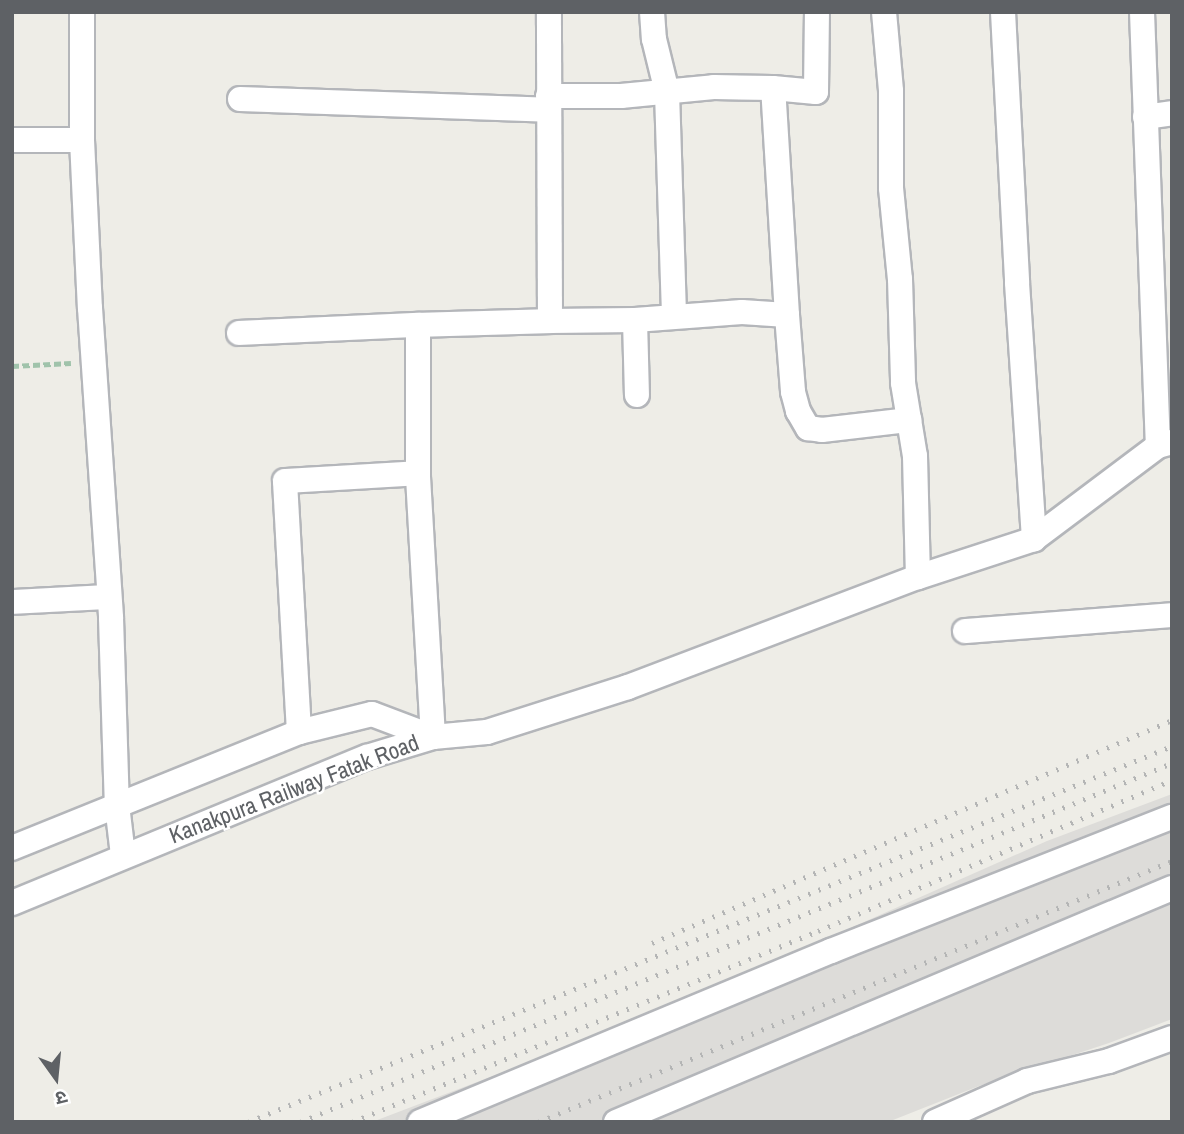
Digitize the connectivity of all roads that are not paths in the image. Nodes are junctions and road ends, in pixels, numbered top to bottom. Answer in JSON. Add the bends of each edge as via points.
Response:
{"nodes":[{"id":1,"x":82,"y":12,"type":"edge"},
{"id":2,"x":549,"y":12,"type":"edge"},
{"id":3,"x":652,"y":12,"type":"edge"},
{"id":4,"x":817,"y":12,"type":"edge"},
{"id":5,"x":884,"y":12,"type":"edge"},
{"id":6,"x":1003,"y":12,"type":"edge"},
{"id":7,"x":1142,"y":12,"type":"edge"},
{"id":8,"x":773,"y":88,"type":"junction"},
{"id":9,"x":667,"y":92,"type":"junction"},
{"id":10,"x":240,"y":99,"type":"dead end"},
{"id":11,"x":548,"y":103,"type":"junction"},
{"id":12,"x":1172,"y":113,"type":"edge"},
{"id":13,"x":1145,"y":117,"type":"junction"},
{"id":14,"x":12,"y":140,"type":"edge"},
{"id":15,"x":82,"y":140,"type":"junction"},
{"id":16,"x":787,"y":315,"type":"junction"},
{"id":17,"x":674,"y":316,"type":"junction"},
{"id":18,"x":635,"y":320,"type":"junction"},
{"id":19,"x":550,"y":321,"type":"junction"},
{"id":20,"x":418,"y":325,"type":"junction"},
{"id":21,"x":239,"y":333,"type":"dead end"},
{"id":22,"x":637,"y":394,"type":"dead end"},
{"id":23,"x":909,"y":420,"type":"junction"},
{"id":24,"x":1165,"y":444,"type":"edge"},
{"id":25,"x":418,"y":473,"type":"junction"},
{"id":26,"x":1034,"y":539,"type":"junction"},
{"id":27,"x":918,"y":577,"type":"junction"},
{"id":28,"x":109,"y":597,"type":"junction"},
{"id":29,"x":12,"y":602,"type":"edge"},
{"id":30,"x":1172,"y":615,"type":"edge"},
{"id":31,"x":965,"y":631,"type":"dead end"},
{"id":32,"x":299,"y":732,"type":"junction"},
{"id":33,"x":433,"y":737,"type":"junction"},
{"id":34,"x":117,"y":805,"type":"junction"},
{"id":35,"x":1172,"y":817,"type":"edge"},
{"id":36,"x":12,"y":848,"type":"edge"},
{"id":37,"x":123,"y":855,"type":"junction"},
{"id":38,"x":1172,"y":888,"type":"edge"},
{"id":39,"x":12,"y":903,"type":"edge"},
{"id":40,"x":1172,"y":1038,"type":"edge"},
{"id":41,"x":420,"y":1122,"type":"edge"},
{"id":42,"x":616,"y":1122,"type":"edge"},
{"id":43,"x":935,"y":1122,"type":"edge"}],
"edges":[{"from":1,"to":15,"type":"street"},
{"from":2,"to":11,"type":"street"},
{"from":3,"to":9,"type":"street"},
{"from":4,"to":8,"type":"street","via":[[816,92]]},
{"from":5,"to":23,"type":"street","via":[[902,383]]},
{"from":6,"to":26,"type":"street"},
{"from":7,"to":13,"type":"street"},
{"from":8,"to":9,"type":"street"},
{"from":8,"to":16,"type":"street"},
{"from":9,"to":11,"type":"street"},
{"from":9,"to":17,"type":"street"},
{"from":10,"to":11,"type":"street"},
{"from":11,"to":19,"type":"street"},
{"from":12,"to":13,"type":"street"},
{"from":13,"to":24,"type":"street"},
{"from":14,"to":15,"type":"street"},
{"from":15,"to":28,"type":"street"},
{"from":16,"to":17,"type":"street"},
{"from":16,"to":23,"type":"street","via":[[793,392],[797,411],[808,428]]},
{"from":17,"to":18,"type":"street"},
{"from":18,"to":19,"type":"street"},
{"from":18,"to":22,"type":"street"},
{"from":19,"to":20,"type":"street"},
{"from":20,"to":21,"type":"street"},
{"from":20,"to":25,"type":"street"},
{"from":23,"to":27,"type":"street","via":[[915,456]]},
{"from":24,"to":26,"type":"street"},
{"from":25,"to":32,"type":"street","via":[[285,481]]},
{"from":25,"to":33,"type":"street"},
{"from":26,"to":27,"type":"street"},
{"from":27,"to":33,"type":"street","via":[[628,687],[487,732]]},
{"from":28,"to":29,"type":"street"},
{"from":28,"to":34,"type":"street"},
{"from":30,"to":31,"type":"street"},
{"from":32,"to":33,"type":"street","name":"Kanakpura Railway Fatak Road","via":[[372,714]]},
{"from":32,"to":34,"type":"street","name":"Kanakpura Railway Fatak Road"},
{"from":33,"to":37,"type":"street","name":"Kanakpura Railway Fatak Road","via":[[367,757]]},
{"from":34,"to":36,"type":"street","name":"Kanakpura Railway Fatak Road"},
{"from":34,"to":37,"type":"street"},
{"from":35,"to":41,"type":"street","via":[[831,951]]},
{"from":37,"to":39,"type":"street","name":"Kanakpura Railway Fatak Road"},
{"from":38,"to":42,"type":"street"},
{"from":40,"to":43,"type":"street","via":[[1110,1061],[1027,1081]]}]}
